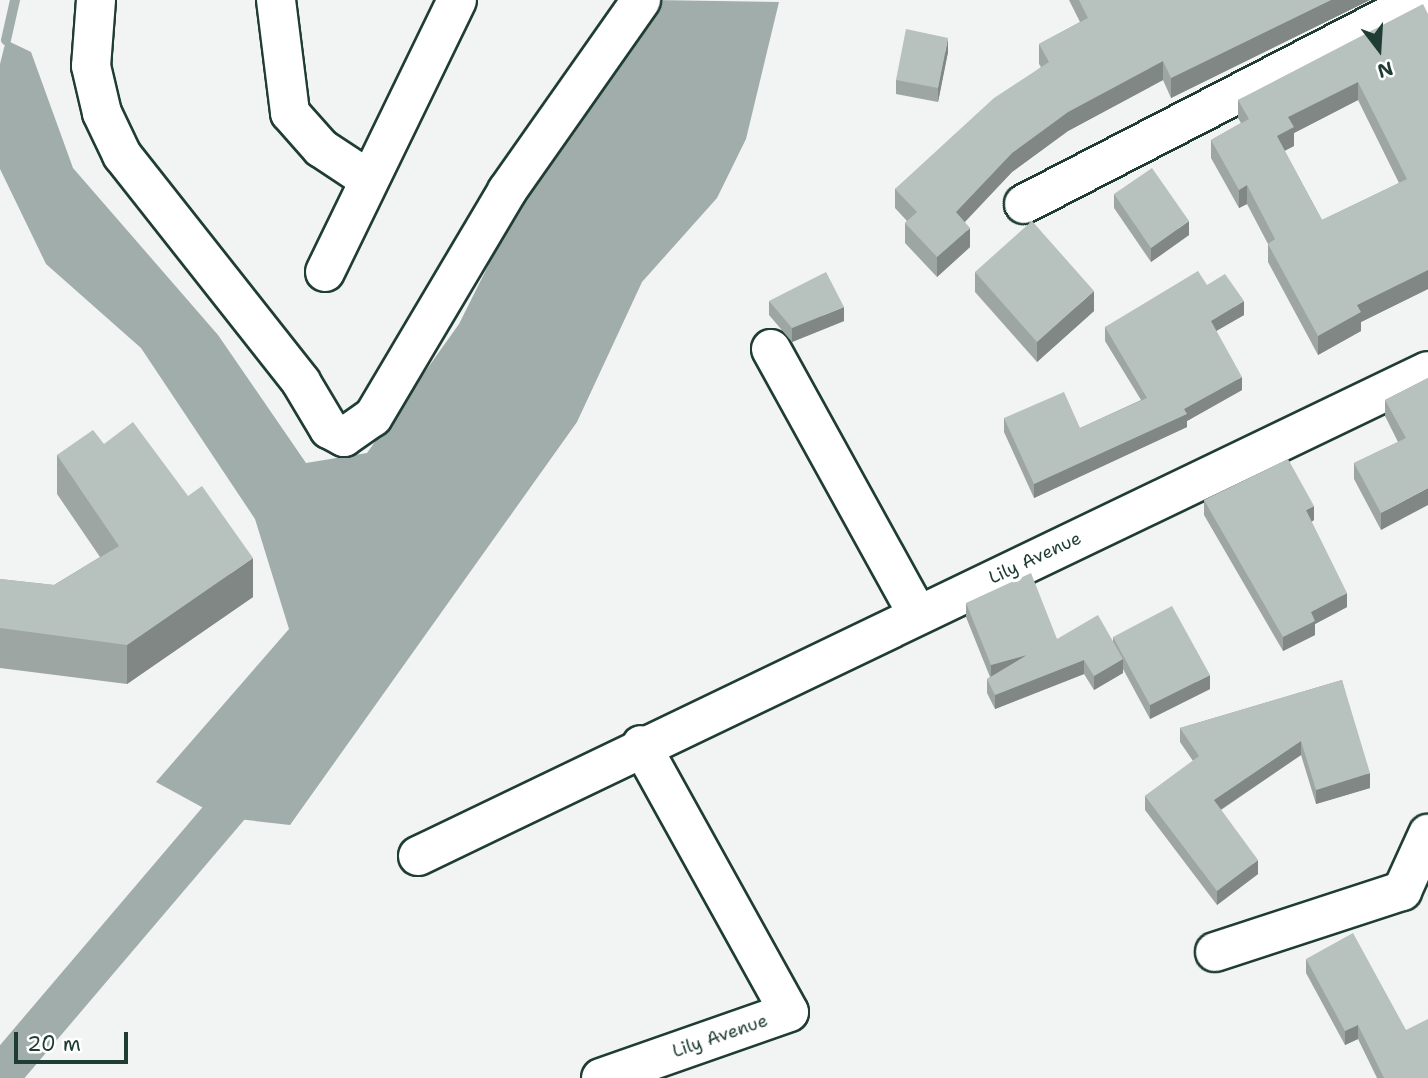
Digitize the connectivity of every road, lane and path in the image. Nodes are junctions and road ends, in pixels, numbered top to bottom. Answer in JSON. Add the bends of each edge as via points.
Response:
{"nodes":[{"id":1,"x":96,"y":0,"type":"edge"},
{"id":2,"x":276,"y":0,"type":"edge"},
{"id":3,"x":457,"y":0,"type":"edge"},
{"id":4,"x":641,"y":0,"type":"edge"},
{"id":5,"x":1420,"y":0,"type":"edge"},
{"id":6,"x":368,"y":179,"type":"junction"},
{"id":7,"x":1024,"y":204,"type":"dead end"},
{"id":8,"x":325,"y":272,"type":"dead end"},
{"id":9,"x":772,"y":349,"type":"dead end"},
{"id":10,"x":1428,"y":371,"type":"edge"},
{"id":11,"x":917,"y":614,"type":"junction"},
{"id":12,"x":641,"y":745,"type":"junction"},
{"id":13,"x":1428,"y":834,"type":"edge"},
{"id":14,"x":418,"y":856,"type":"dead end"},
{"id":15,"x":1215,"y":953,"type":"dead end"},
{"id":16,"x":601,"y":1078,"type":"edge"}],
"edges":[{"from":1,"to":4,"type":"street","via":[[90,66],[102,113],[122,155],[301,382],[329,429],[344,437],[373,417],[507,191]]},
{"from":2,"to":6,"type":"street","via":[[290,113],[321,148]]},
{"from":3,"to":6,"type":"street"},
{"from":5,"to":7,"type":"street"},
{"from":6,"to":8,"type":"street"},
{"from":9,"to":11,"type":"street"},
{"from":10,"to":11,"type":"street","name":"Lily Avenue"},
{"from":11,"to":12,"type":"street","name":"Lily Avenue"},
{"from":12,"to":14,"type":"street","name":"Lily Avenue"},
{"from":12,"to":16,"type":"street","name":"Lily Avenue","via":[[789,1012]]},
{"from":13,"to":15,"type":"street","via":[[1402,891]]}]}
